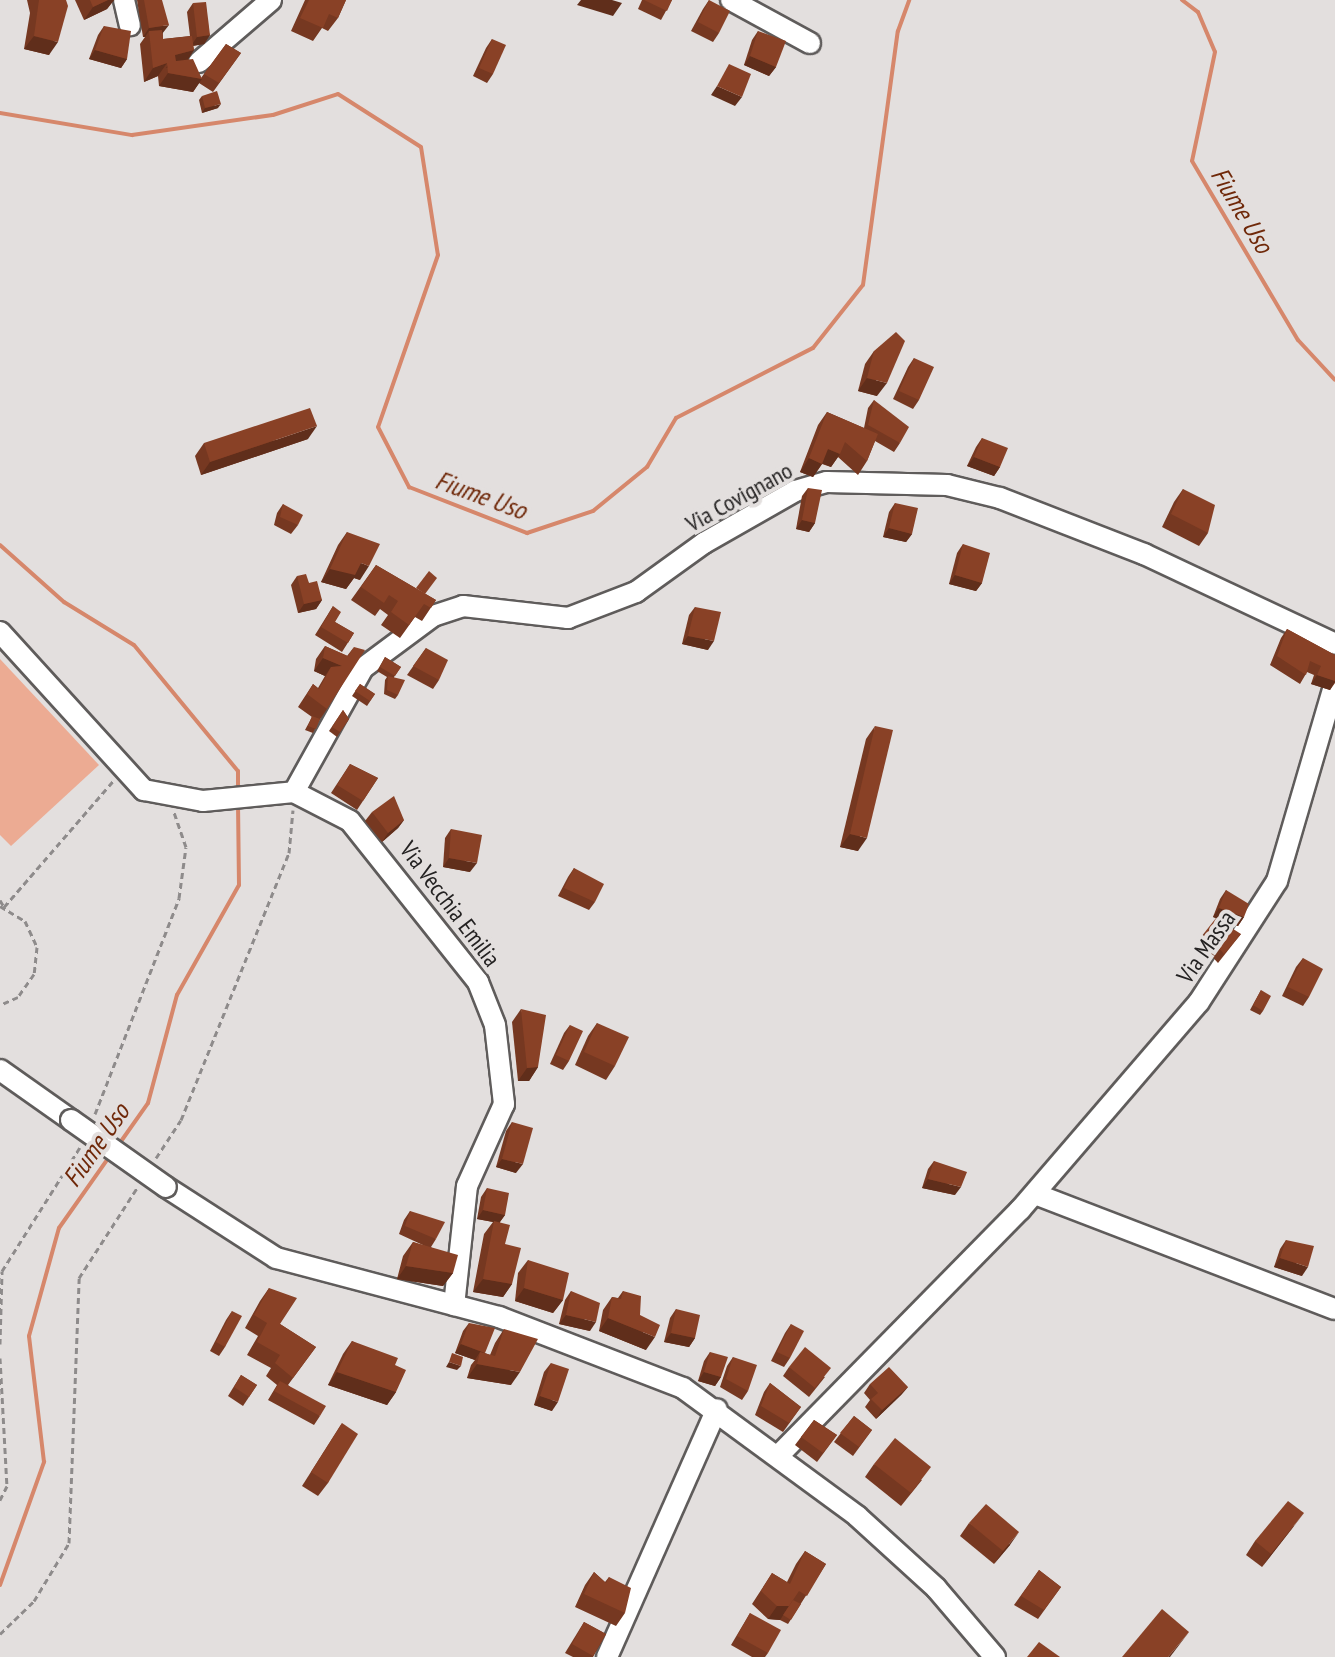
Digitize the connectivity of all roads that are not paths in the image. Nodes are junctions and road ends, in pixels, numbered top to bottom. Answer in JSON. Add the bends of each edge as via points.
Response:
{"nodes":[{"id":1,"x":124,"y":0,"type":"edge"},
{"id":2,"x":271,"y":0,"type":"edge"},
{"id":3,"x":731,"y":0,"type":"edge"},
{"id":4,"x":130,"y":25,"type":"dead end"},
{"id":5,"x":810,"y":43,"type":"dead end"},
{"id":6,"x":199,"y":62,"type":"dead end"},
{"id":7,"x":0,"y":632,"type":"edge"},
{"id":8,"x":1335,"y":644,"type":"edge"},
{"id":9,"x":1335,"y":683,"type":"edge"},
{"id":10,"x":294,"y":792,"type":"junction"},
{"id":11,"x":0,"y":1070,"type":"edge"},
{"id":12,"x":1035,"y":1194,"type":"junction"},
{"id":13,"x":454,"y":1305,"type":"junction"},
{"id":14,"x":1335,"y":1309,"type":"edge"},
{"id":15,"x":717,"y":1409,"type":"junction"},
{"id":16,"x":779,"y":1455,"type":"junction"},
{"id":17,"x":607,"y":1657,"type":"edge"},
{"id":18,"x":995,"y":1657,"type":"edge"}],
"edges":[{"from":1,"to":4,"type":"street"},
{"from":2,"to":6,"type":"street"},
{"from":3,"to":5,"type":"street"},
{"from":7,"to":10,"type":"street","via":[[144,790],[172,801]]},
{"from":8,"to":10,"type":"street","name":"Via Covignano","via":[[1144,554],[1000,498],[947,485],[827,482],[795,491],[704,543],[636,592],[568,618],[463,606],[433,616],[363,668]]},
{"from":9,"to":12,"type":"street","name":"Via Massa","via":[[1277,881],[1260,915],[1199,1002]]},
{"from":10,"to":13,"type":"street","name":"Via Vecchia Emilia","via":[[350,821],[388,863],[478,982],[495,1025],[504,1104],[467,1186]]},
{"from":11,"to":13,"type":"street","bridge":true,"via":[[276,1258]]},
{"from":12,"to":14,"type":"street"},
{"from":12,"to":16,"type":"street","name":"Via Massa"},
{"from":13,"to":15,"type":"street","via":[[647,1374]]},
{"from":15,"to":16,"type":"street"},
{"from":15,"to":17,"type":"street"},
{"from":16,"to":18,"type":"street","via":[[936,1588]]}]}
